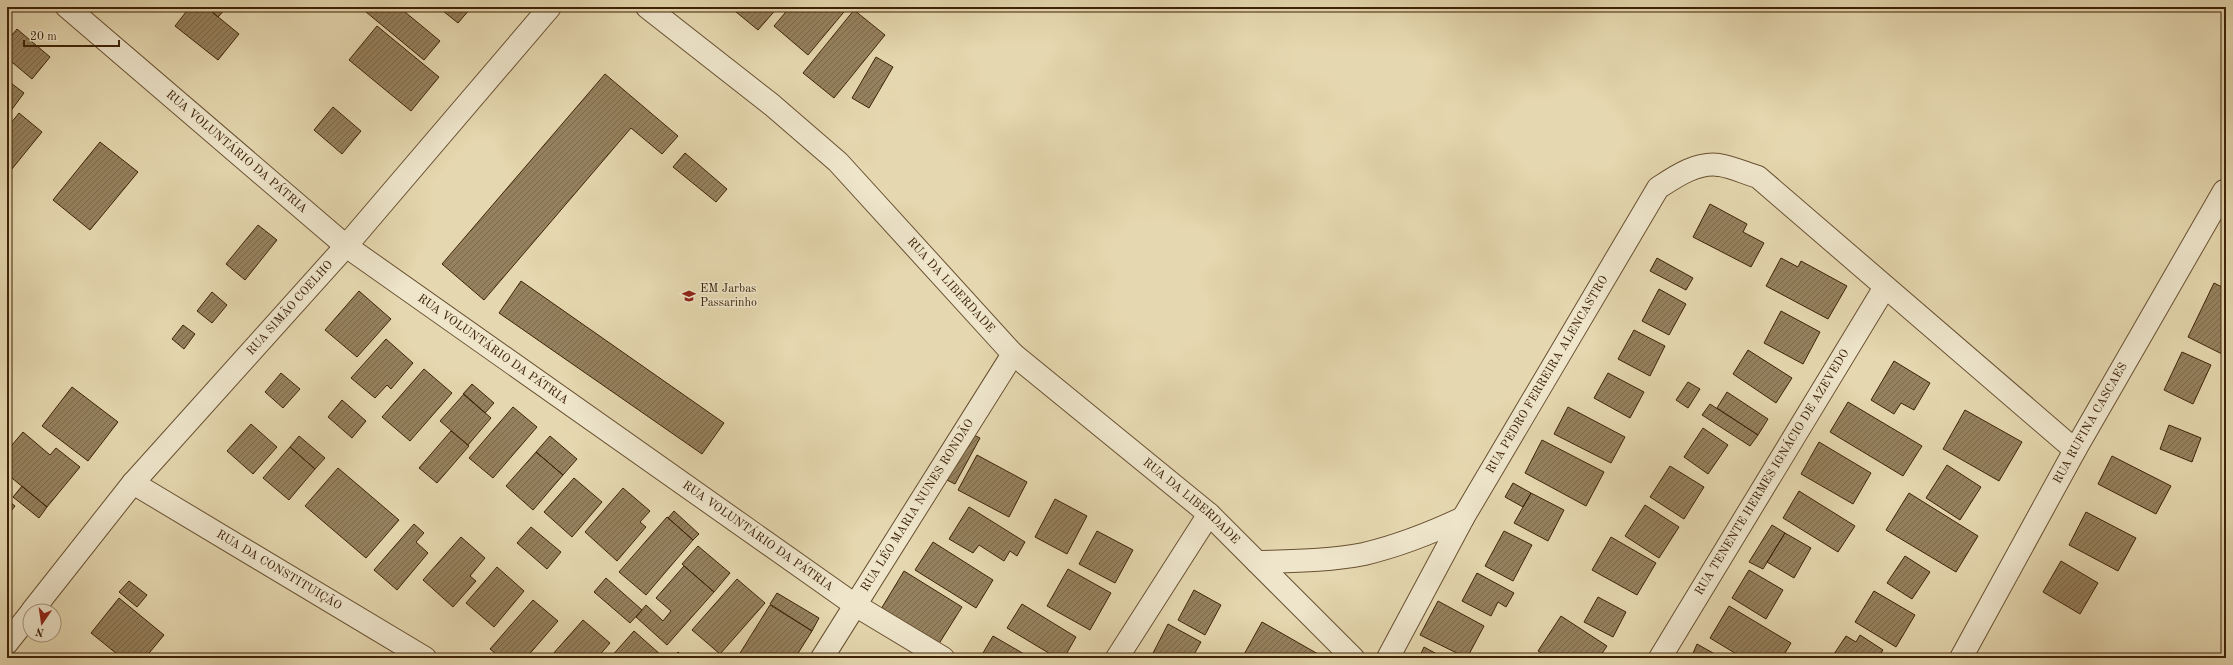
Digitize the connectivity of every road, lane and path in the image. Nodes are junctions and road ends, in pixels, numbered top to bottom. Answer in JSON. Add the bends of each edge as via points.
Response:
{"nodes":[{"id":1,"x":66,"y":7,"type":"edge"},
{"id":2,"x":550,"y":7,"type":"edge"},
{"id":3,"x":647,"y":7,"type":"edge"},
{"id":4,"x":2224,"y":191,"type":"dead end"},
{"id":5,"x":346,"y":246,"type":"junction"},
{"id":6,"x":1885,"y":287,"type":"junction"},
{"id":7,"x":1013,"y":354,"type":"junction"},
{"id":8,"x":2075,"y":450,"type":"junction"},
{"id":9,"x":133,"y":483,"type":"junction"},
{"id":10,"x":1209,"y":514,"type":"junction"},
{"id":11,"x":1463,"y":518,"type":"junction"},
{"id":12,"x":1257,"y":562,"type":"junction"},
{"id":13,"x":38,"y":603,"type":"edge"},
{"id":14,"x":855,"y":605,"type":"junction"},
{"id":15,"x":22,"y":624,"type":"edge"},
{"id":16,"x":7,"y":643,"type":"edge"},
{"id":17,"x":425,"y":658,"type":"edge"},
{"id":18,"x":822,"y":658,"type":"edge"},
{"id":19,"x":944,"y":658,"type":"edge"},
{"id":20,"x":1117,"y":658,"type":"edge"},
{"id":21,"x":1353,"y":658,"type":"edge"},
{"id":22,"x":1388,"y":658,"type":"edge"},
{"id":23,"x":1660,"y":658,"type":"edge"},
{"id":24,"x":1961,"y":658,"type":"edge"}],
"edges":[{"from":1,"to":5,"type":"street","name":"RUA VOLUNTÁRIO DA PÁTRIA"},
{"from":2,"to":5,"type":"street","name":"RUA SIMÃO COELHO"},
{"from":3,"to":7,"type":"street","name":"RUA DA LIBERDADE","via":[[772,104],[838,162]]},
{"from":4,"to":8,"type":"street","name":"RUA RUFINA CASCAES"},
{"from":5,"to":9,"type":"street","name":"RUA SIMÃO COELHO"},
{"from":5,"to":14,"type":"street","name":"RUA VOLUNTÁRIO DA PÁTRIA"},
{"from":6,"to":8,"type":"street"},
{"from":6,"to":11,"type":"street","name":"RUA PEDRO FERREIRA ALENCASTRO","via":[[1758,177],[1718,165],[1698,167],[1680,174],[1658,188]]},
{"from":6,"to":23,"type":"street","name":"RUA TENENTE HERMES IGNÁCIO DE AZEVEDO"},
{"from":7,"to":10,"type":"street","name":"RUA DA LIBERDADE"},
{"from":7,"to":14,"type":"street","name":"RUA LÉO MARIA NUNES RONDÃO"},
{"from":8,"to":24,"type":"street","name":"RUA RUFINA CASCAES"},
{"from":9,"to":13,"type":"street","name":"RUA SIMÃO COELHO"},
{"from":9,"to":17,"type":"street","name":"RUA DA CONSTITUIÇÃO"},
{"from":10,"to":12,"type":"street","name":"RUA DA LIBERDADE"},
{"from":10,"to":20,"type":"street"},
{"from":11,"to":12,"type":"street","via":[[1424,536],[1363,554],[1300,561]]},
{"from":11,"to":22,"type":"street","name":"RUA PEDRO FERREIRA ALENCASTRO"},
{"from":12,"to":21,"type":"street","name":"RUA DA LIBERDADE"},
{"from":14,"to":18,"type":"street","name":"RUA LÉO MARIA NUNES RONDÃO"},
{"from":14,"to":19,"type":"street","name":"RUA VOLUNTÁRIO DA PÁTRIA"},
{"from":15,"to":16,"type":"street"}]}
